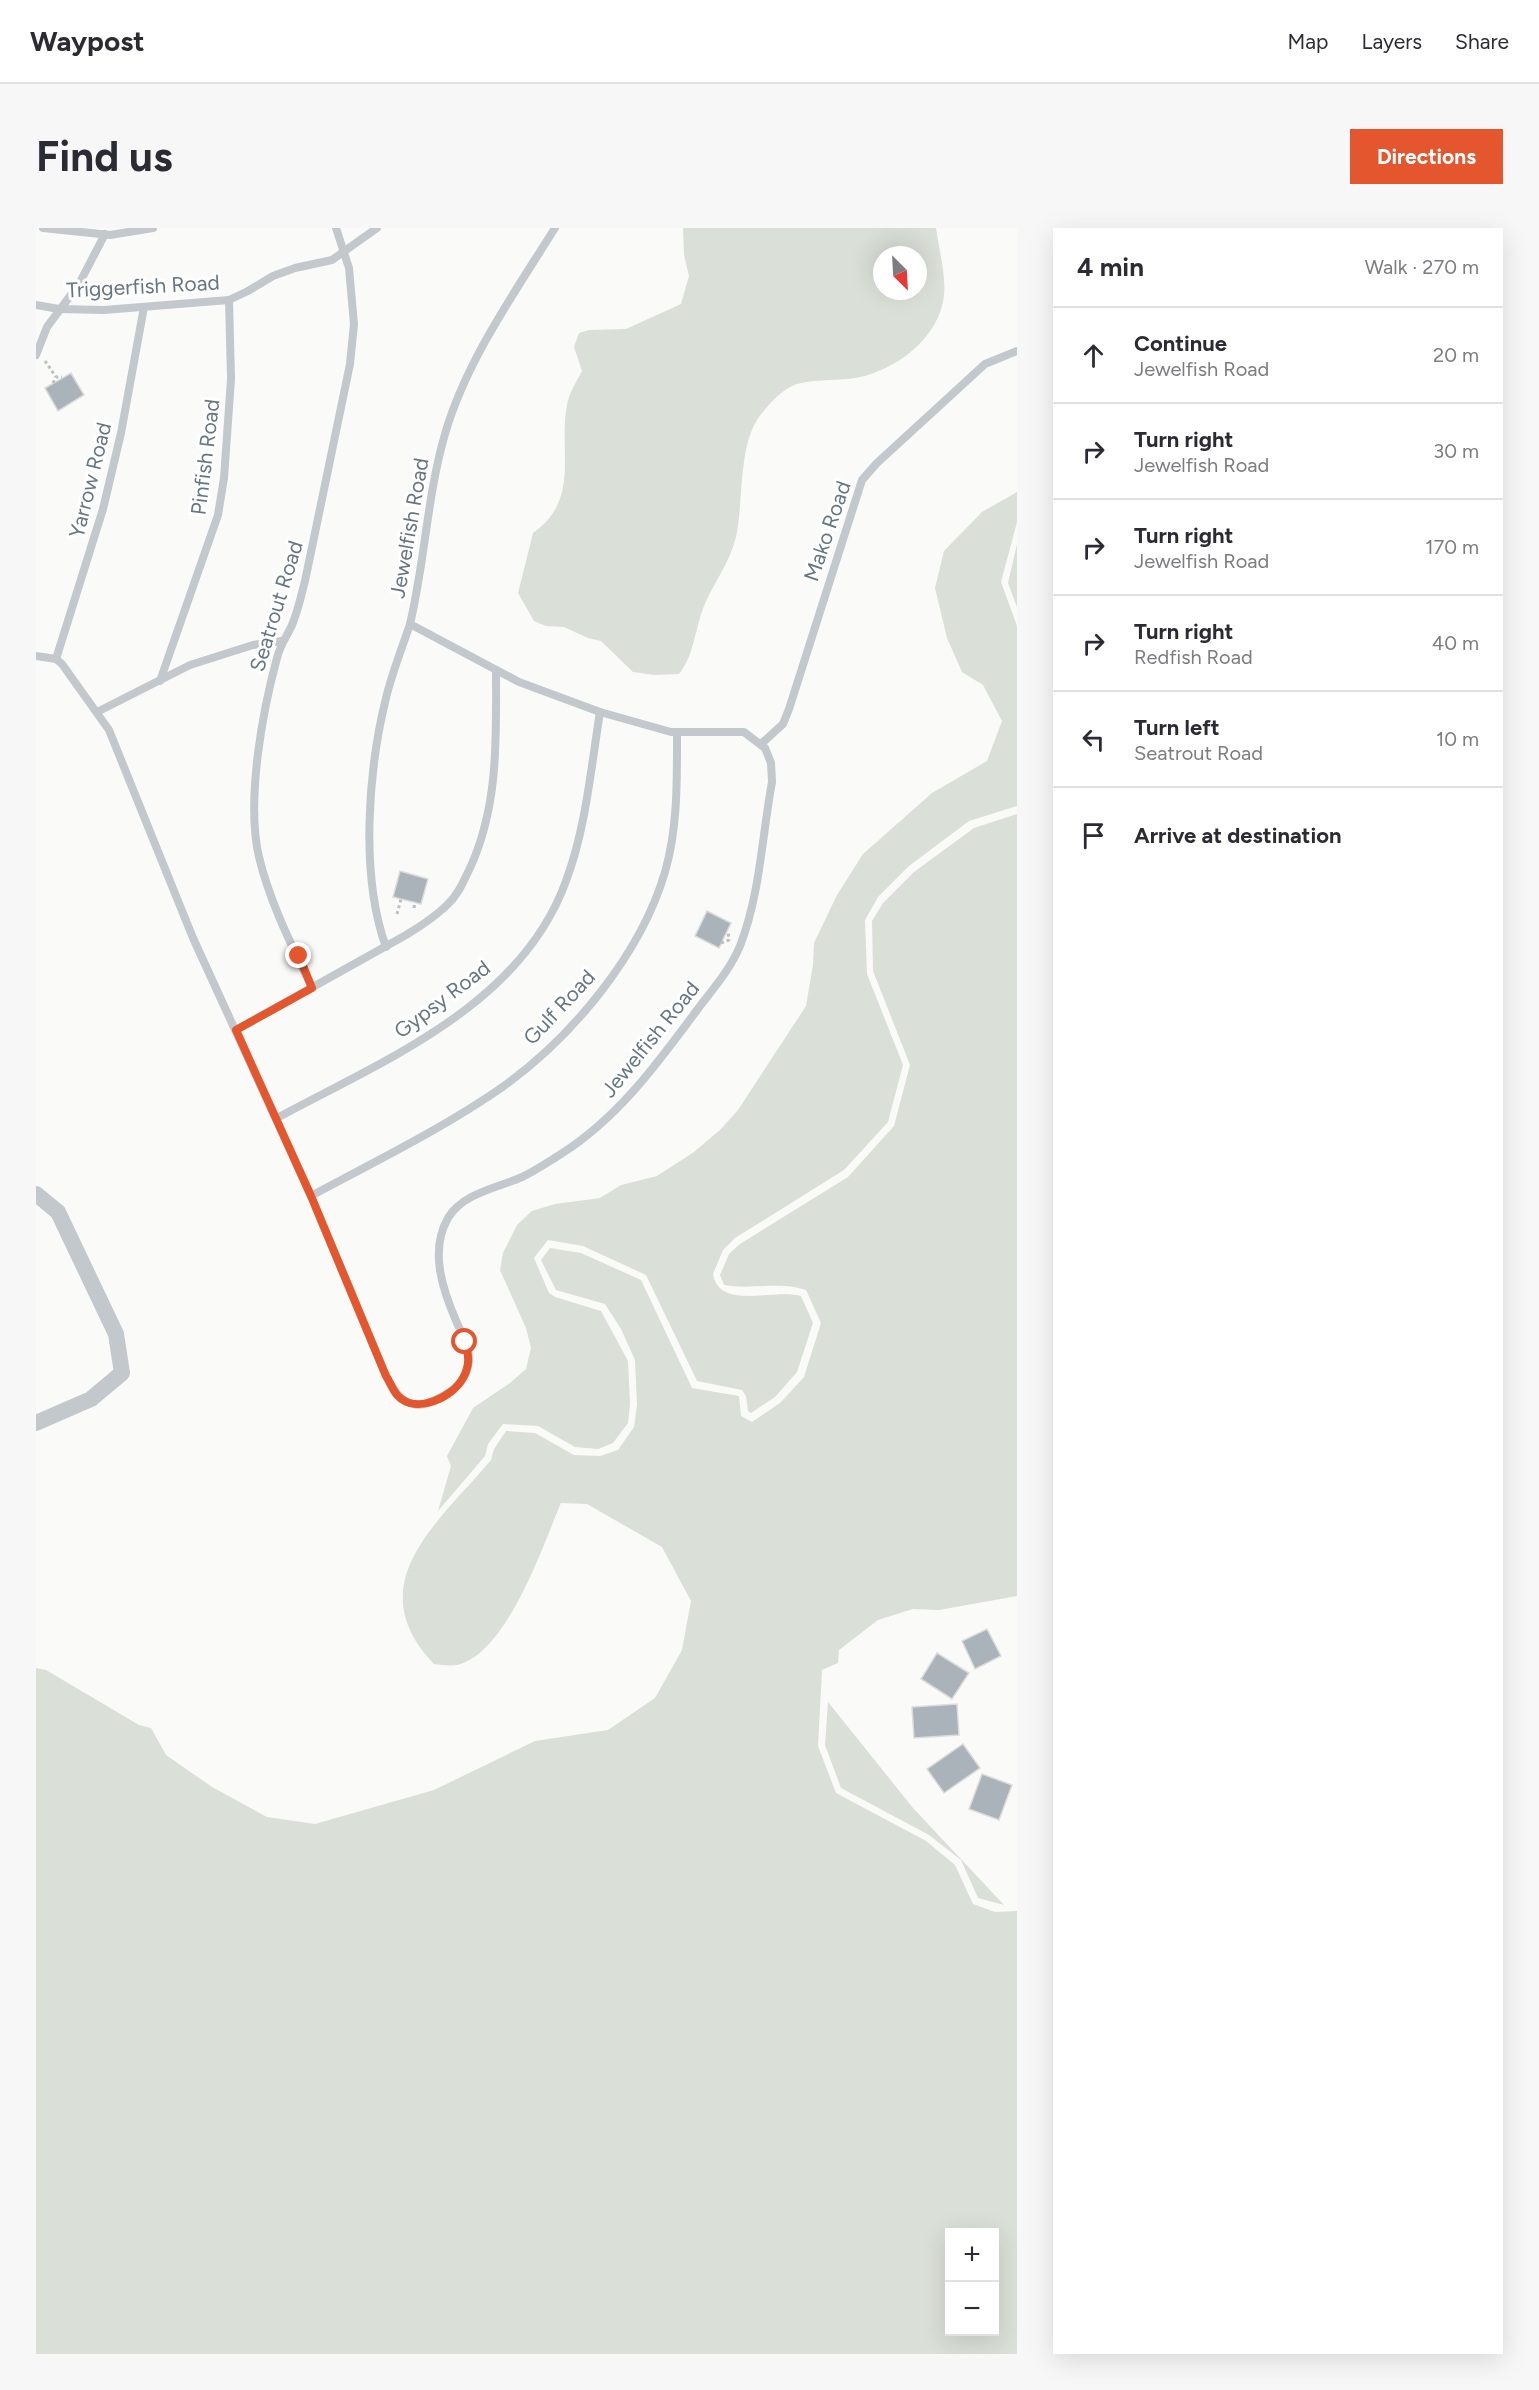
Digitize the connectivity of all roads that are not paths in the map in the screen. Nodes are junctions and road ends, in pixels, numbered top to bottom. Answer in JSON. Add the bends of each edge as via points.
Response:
{"nodes":[{"id":1,"x":48,"y":228,"type":"edge"},
{"id":2,"x":153,"y":228,"type":"edge"},
{"id":3,"x":336,"y":228,"type":"edge"},
{"id":4,"x":377,"y":228,"type":"edge"},
{"id":5,"x":555,"y":228,"type":"edge"},
{"id":6,"x":105,"y":234,"type":"junction"},
{"id":7,"x":345,"y":252,"type":"junction"},
{"id":8,"x":229,"y":300,"type":"junction"},
{"id":9,"x":36,"y":305,"type":"edge"},
{"id":10,"x":144,"y":307,"type":"junction"},
{"id":11,"x":59,"y":309,"type":"junction"},
{"id":12,"x":1017,"y":351,"type":"edge"},
{"id":13,"x":36,"y":355,"type":"edge"},
{"id":14,"x":410,"y":624,"type":"junction"},
{"id":15,"x":282,"y":641,"type":"junction"},
{"id":16,"x":36,"y":656,"type":"edge"},
{"id":17,"x":56,"y":658,"type":"junction"},
{"id":18,"x":496,"y":670,"type":"junction"},
{"id":19,"x":159,"y":681,"type":"junction"},
{"id":20,"x":97,"y":712,"type":"junction"},
{"id":21,"x":600,"y":712,"type":"junction"},
{"id":22,"x":677,"y":732,"type":"junction"},
{"id":23,"x":761,"y":744,"type":"junction"},
{"id":24,"x":386,"y":947,"type":"junction"},
{"id":25,"x":312,"y":988,"type":"junction"},
{"id":26,"x":236,"y":1030,"type":"junction"},
{"id":27,"x":277,"y":1118,"type":"junction"},
{"id":28,"x":36,"y":1194,"type":"edge"},
{"id":29,"x":311,"y":1196,"type":"junction"},
{"id":30,"x":36,"y":1423,"type":"edge"}],
"edges":[{"from":1,"to":6,"type":"lane"},
{"from":2,"to":6,"type":"lane"},
{"from":3,"to":7,"type":"lane","name":"Seatrout Road"},
{"from":4,"to":7,"type":"lane","name":"Triggerfish Road"},
{"from":5,"to":14,"type":"lane","name":"Jewelfish Road","via":[[484,346],[446,433]]},
{"from":6,"to":11,"type":"lane","via":[[79,284]]},
{"from":7,"to":8,"type":"lane","name":"Triggerfish Road","via":[[318,265],[273,276]]},
{"from":7,"to":15,"type":"lane","name":"Seatrout Road","via":[[353,290],[350,364],[305,581],[291,627]]},
{"from":8,"to":10,"type":"lane","name":"Triggerfish Road"},
{"from":8,"to":19,"type":"lane","name":"Pinfish Road","via":[[231,379],[218,515]]},
{"from":9,"to":11,"type":"lane","name":"Triggerfish Road"},
{"from":10,"to":11,"type":"lane","name":"Triggerfish Road"},
{"from":10,"to":17,"type":"lane","name":"Yarrow Road","via":[[103,509]]},
{"from":11,"to":13,"type":"lane"},
{"from":12,"to":23,"type":"lane","name":"Mako Road","via":[[985,364],[862,480],[789,710],[783,724]]},
{"from":14,"to":18,"type":"lane","name":"Jewelfish Road"},
{"from":14,"to":24,"type":"lane","via":[[386,698],[374,771],[375,911]]},
{"from":15,"to":19,"type":"lane","via":[[253,645],[190,665]]},
{"from":15,"to":25,"type":"lane","name":"Seatrout Road","via":[[258,760],[259,855],[275,906]]},
{"from":16,"to":17,"type":"lane"},
{"from":17,"to":20,"type":"lane","name":"Jewelfish Road"},
{"from":18,"to":21,"type":"lane","name":"Jewelfish Road"},
{"from":18,"to":24,"type":"lane","via":[[495,781],[479,848],[460,889],[447,905]]},
{"from":19,"to":20,"type":"lane"},
{"from":20,"to":26,"type":"lane","name":"Jewelfish Road","via":[[109,730],[193,938]]},
{"from":21,"to":22,"type":"lane","name":"Jewelfish Road"},
{"from":21,"to":27,"type":"lane","name":"Gypsy Road","via":[[567,880],[554,910],[530,946],[479,998],[443,1026],[398,1055]]},
{"from":22,"to":23,"type":"lane","name":"Jewelfish Road","via":[[744,732]]},
{"from":22,"to":29,"type":"lane","name":"Gulf Road","via":[[676,798],[666,870],[645,926],[604,986],[573,1022],[506,1084],[400,1149]]},
{"from":23,"to":29,"type":"lane","name":"Jewelfish Road","via":[[771,763],[772,782],[745,930],[728,969],[641,1084],[606,1120],[546,1164],[474,1196],[453,1210],[446,1221],[439,1253],[441,1279],[469,1361],[464,1377],[453,1391],[416,1405],[397,1396]]},
{"from":24,"to":25,"type":"lane"},
{"from":25,"to":26,"type":"lane"},
{"from":26,"to":27,"type":"lane","name":"Jewelfish Road"},
{"from":27,"to":29,"type":"lane","name":"Jewelfish Road"},
{"from":28,"to":30,"type":"street","via":[[58,1212],[116,1334],[122,1373],[91,1399]]}]}
